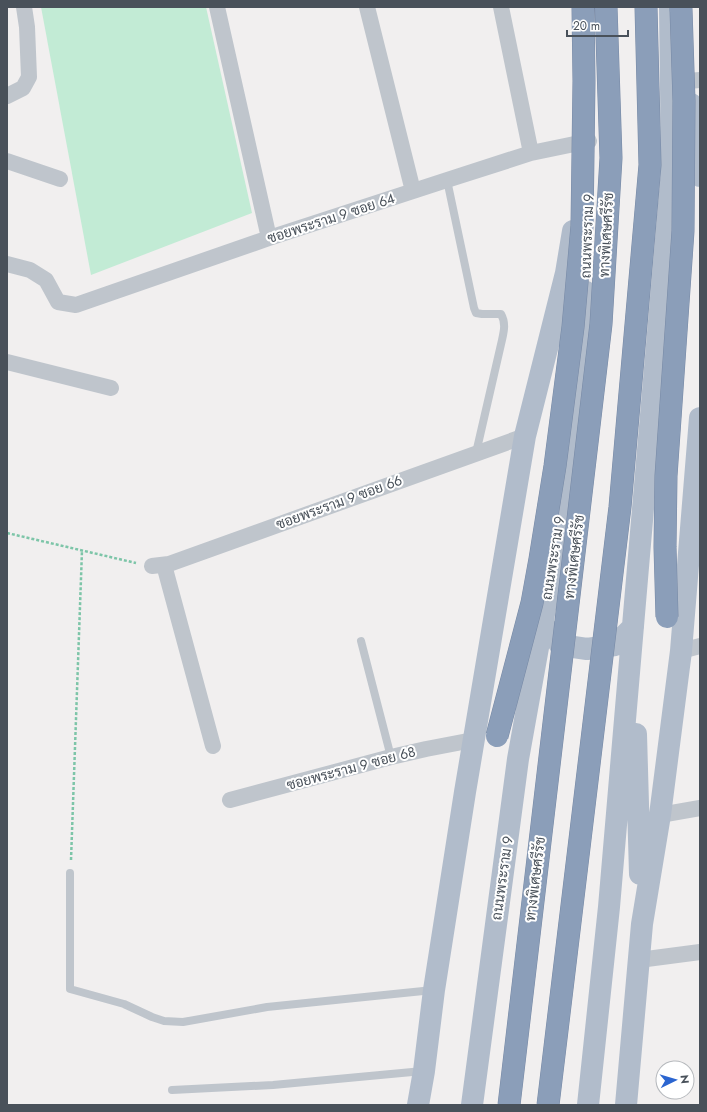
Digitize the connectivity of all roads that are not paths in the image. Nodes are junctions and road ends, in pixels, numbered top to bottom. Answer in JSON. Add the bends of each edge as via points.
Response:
{"nodes":[{"id":1,"x":24,"y":7,"type":"edge"},
{"id":2,"x":217,"y":7,"type":"edge"},
{"id":3,"x":367,"y":7,"type":"edge"},
{"id":4,"x":501,"y":7,"type":"edge"},
{"id":5,"x":583,"y":7,"type":"edge"},
{"id":6,"x":588,"y":7,"type":"edge"},
{"id":7,"x":606,"y":7,"type":"edge"},
{"id":8,"x":646,"y":7,"type":"edge"},
{"id":9,"x":670,"y":7,"type":"edge"},
{"id":10,"x":680,"y":7,"type":"edge"},
{"id":11,"x":694,"y":80,"type":"edge"},
{"id":12,"x":7,"y":96,"type":"edge"},
{"id":13,"x":590,"y":137,"type":"junction"},
{"id":14,"x":531,"y":153,"type":"junction"},
{"id":15,"x":7,"y":160,"type":"edge"},
{"id":16,"x":700,"y":176,"type":"edge"},
{"id":17,"x":60,"y":179,"type":"dead end"},
{"id":18,"x":447,"y":180,"type":"junction"},
{"id":19,"x":413,"y":191,"type":"junction"},
{"id":20,"x":269,"y":238,"type":"junction"},
{"id":21,"x":8,"y":266,"type":"edge"},
{"id":22,"x":7,"y":362,"type":"edge"},
{"id":23,"x":112,"y":388,"type":"dead end"},
{"id":24,"x":700,"y":418,"type":"edge"},
{"id":25,"x":525,"y":436,"type":"junction"},
{"id":26,"x":476,"y":454,"type":"junction"},
{"id":27,"x":543,"y":617,"type":"junction"},
{"id":28,"x":667,"y":617,"type":"dead end"},
{"id":29,"x":633,"y":627,"type":"junction"},
{"id":30,"x":361,"y":641,"type":"dead end"},
{"id":31,"x":690,"y":648,"type":"edge"},
{"id":32,"x":497,"y":736,"type":"dead end"},
{"id":33,"x":473,"y":740,"type":"junction"},
{"id":34,"x":213,"y":746,"type":"dead end"},
{"id":35,"x":391,"y":757,"type":"junction"},
{"id":36,"x":230,"y":800,"type":"dead end"},
{"id":37,"x":700,"y":808,"type":"edge"},
{"id":38,"x":660,"y":816,"type":"junction"},
{"id":39,"x":70,"y":873,"type":"road end"},
{"id":40,"x":642,"y":924,"type":"junction"},
{"id":41,"x":700,"y":952,"type":"edge"},
{"id":42,"x":639,"y":960,"type":"junction"},
{"id":43,"x":434,"y":990,"type":"junction"},
{"id":44,"x":424,"y":1071,"type":"junction"},
{"id":45,"x":172,"y":1090,"type":"dead end"},
{"id":46,"x":418,"y":1105,"type":"edge"},
{"id":47,"x":472,"y":1105,"type":"edge"},
{"id":48,"x":509,"y":1105,"type":"edge"},
{"id":49,"x":548,"y":1105,"type":"edge"},
{"id":50,"x":588,"y":1105,"type":"edge"},
{"id":51,"x":626,"y":1105,"type":"edge"}],
"edges":[{"from":1,"to":12,"type":"street","via":[[29,77],[23,88]]},
{"from":2,"to":20,"type":"street"},
{"from":3,"to":19,"type":"street"},
{"from":4,"to":14,"type":"street"},
{"from":5,"to":32,"type":"highway","bridge":true,"via":[[582,226],[573,327],[538,574]]},
{"from":6,"to":13,"type":"main road","name":"ถนนพระราม 9"},
{"from":7,"to":48,"type":"highway","name":"ทางพิเศษศรีรัช","bridge":true,"via":[[611,158],[601,324]]},
{"from":8,"to":49,"type":"highway","bridge":true,"via":[[650,165],[620,507]]},
{"from":9,"to":11,"type":"main road"},
{"from":9,"to":29,"type":"main road","via":[[672,169]]},
{"from":10,"to":28,"type":"highway","bridge":true,"via":[[684,101],[683,231],[666,476]]},
{"from":11,"to":16,"type":"main road"},
{"from":13,"to":14,"type":"street","name":"ซอยพระราม 9 ซอย 64"},
{"from":13,"to":25,"type":"main road","via":[[566,272]]},
{"from":13,"to":27,"type":"main road","name":"ถนนพระราม 9","via":[[584,325],[558,536]]},
{"from":14,"to":18,"type":"street","name":"ซอยพระราม 9 ซอย 64"},
{"from":15,"to":17,"type":"street"},
{"from":18,"to":19,"type":"street","name":"ซอยพระราม 9 ซอย 64"},
{"from":18,"to":26,"type":"lane","via":[[474,308],[482,314],[501,314],[505,327]]},
{"from":19,"to":20,"type":"street","name":"ซอยพระราม 9 ซอย 64"},
{"from":20,"to":21,"type":"street","name":"ซอยพระราม 9 ซอย 64","via":[[76,305],[58,302],[46,280],[30,270]]},
{"from":22,"to":23,"type":"street"},
{"from":24,"to":31,"type":"main road"},
{"from":25,"to":26,"type":"street","name":"ซอยพระราม 9 ซอย 66"},
{"from":25,"to":33,"type":"main road"},
{"from":26,"to":34,"type":"street","name":"ซอยพระราม 9 ซอย 66","via":[[168,564],[158,565]]},
{"from":27,"to":29,"type":"main road","via":[[560,646],[587,649],[615,645]]},
{"from":27,"to":47,"type":"main road","name":"ถนนพระราม 9","via":[[518,759]]},
{"from":29,"to":40,"type":"main road"},
{"from":29,"to":50,"type":"main road","via":[[609,907]]},
{"from":30,"to":35,"type":"lane"},
{"from":31,"to":38,"type":"main road"},
{"from":33,"to":35,"type":"street","name":"ซอยพระราม 9 ซอย 68"},
{"from":33,"to":43,"type":"main road"},
{"from":35,"to":36,"type":"street","name":"ซอยพระราม 9 ซอย 68"},
{"from":37,"to":38,"type":"street"},
{"from":38,"to":40,"type":"main road"},
{"from":39,"to":43,"type":"lane","via":[[70,989],[124,1004],[164,1021],[183,1022],[267,1007]]},
{"from":40,"to":42,"type":"main road"},
{"from":41,"to":42,"type":"street"},
{"from":42,"to":51,"type":"main road"},
{"from":43,"to":44,"type":"main road"},
{"from":44,"to":45,"type":"lane","via":[[273,1085]]},
{"from":44,"to":46,"type":"main road"}]}
